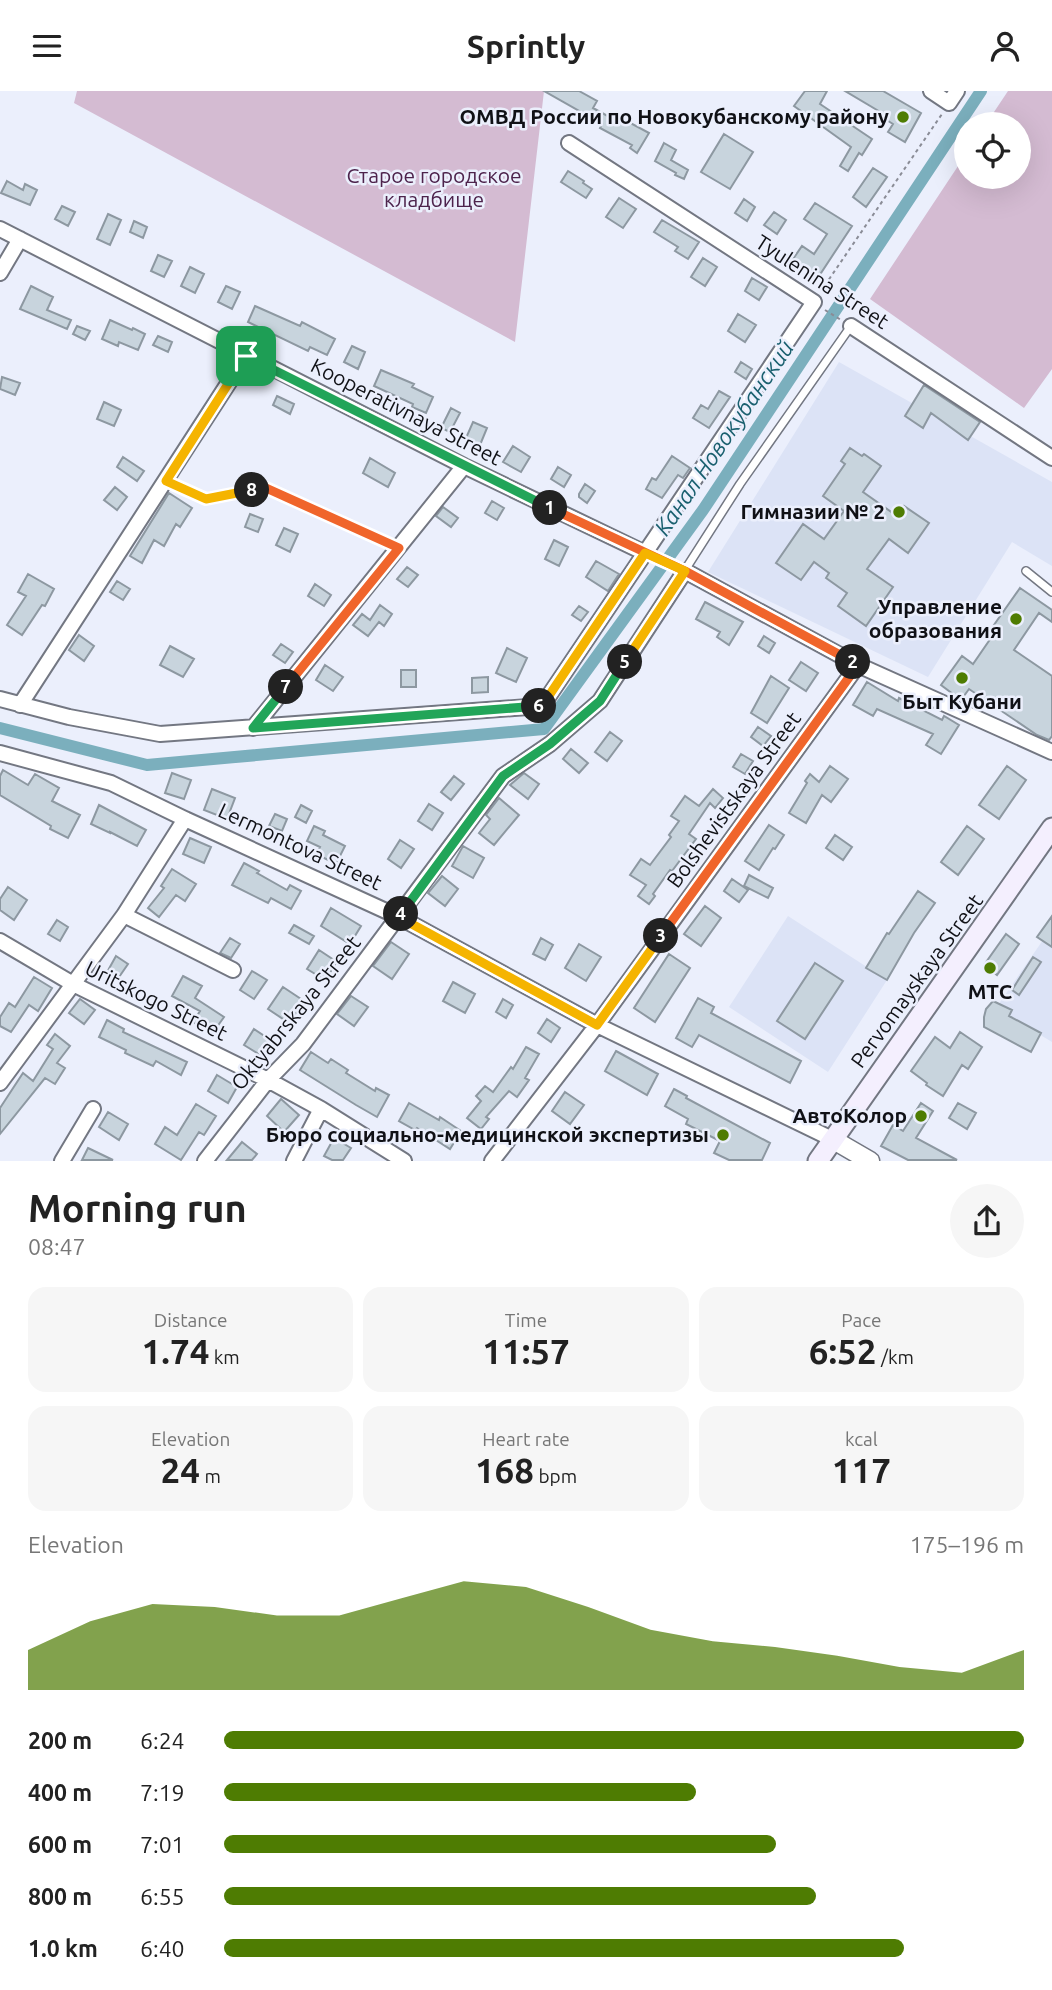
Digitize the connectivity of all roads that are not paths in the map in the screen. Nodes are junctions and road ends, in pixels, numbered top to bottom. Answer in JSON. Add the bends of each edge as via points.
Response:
{"nodes":[{"id":1,"x":931,"y":91,"type":"edge"},
{"id":2,"x":953,"y":97,"type":"edge"},
{"id":3,"x":569,"y":143,"type":"dead end"},
{"id":4,"x":0,"y":229,"type":"edge"},
{"id":5,"x":20,"y":239,"type":"junction"},
{"id":6,"x":0,"y":273,"type":"edge"},
{"id":7,"x":851,"y":326,"type":"joint"},
{"id":8,"x":246,"y":356,"type":"junction"},
{"id":9,"x":1052,"y":458,"type":"edge"},
{"id":10,"x":464,"y":466,"type":"junction"},
{"id":11,"x":166,"y":481,"type":"junction"},
{"id":12,"x":399,"y":548,"type":"junction"},
{"id":13,"x":645,"y":553,"type":"junction"},
{"id":14,"x":685,"y":571,"type":"junction"},
{"id":15,"x":1026,"y":571,"type":"dead end"},
{"id":16,"x":1052,"y":592,"type":"edge"},
{"id":17,"x":858,"y":665,"type":"junction"},
{"id":18,"x":0,"y":699,"type":"edge"},
{"id":19,"x":20,"y":705,"type":"junction"},
{"id":20,"x":253,"y":728,"type":"junction"},
{"id":21,"x":1052,"y":752,"type":"edge"},
{"id":22,"x":0,"y":754,"type":"edge"},
{"id":23,"x":185,"y":819,"type":"junction"},
{"id":24,"x":1052,"y":828,"type":"edge"},
{"id":25,"x":124,"y":915,"type":"junction"},
{"id":26,"x":399,"y":917,"type":"junction"},
{"id":27,"x":0,"y":941,"type":"edge"},
{"id":28,"x":233,"y":970,"type":"dead end"},
{"id":29,"x":73,"y":984,"type":"junction"},
{"id":30,"x":597,"y":1025,"type":"junction"},
{"id":31,"x":268,"y":1080,"type":"junction"},
{"id":32,"x":0,"y":1083,"type":"edge"},
{"id":33,"x":93,"y":1109,"type":"dead end"},
{"id":34,"x":321,"y":1109,"type":"junction"},
{"id":35,"x":832,"y":1139,"type":"junction"},
{"id":36,"x":62,"y":1160,"type":"edge"},
{"id":37,"x":205,"y":1160,"type":"edge"},
{"id":38,"x":295,"y":1160,"type":"edge"},
{"id":39,"x":404,"y":1160,"type":"edge"},
{"id":40,"x":492,"y":1160,"type":"edge"},
{"id":41,"x":818,"y":1160,"type":"edge"},
{"id":42,"x":870,"y":1160,"type":"edge"}],
"edges":[{"from":1,"to":2,"type":"street"},
{"from":3,"to":13,"type":"street","name":"Tyulenina Street","via":[[814,302]]},
{"from":4,"to":5,"type":"street","name":"Kooperativnaya Street"},
{"from":5,"to":6,"type":"street"},
{"from":5,"to":8,"type":"street","name":"Kooperativnaya Street"},
{"from":7,"to":9,"type":"street","name":"Tyulenina Street"},
{"from":7,"to":14,"type":"lane"},
{"from":8,"to":10,"type":"street","name":"Kooperativnaya Street"},
{"from":8,"to":11,"type":"street"},
{"from":10,"to":12,"type":"street"},
{"from":10,"to":13,"type":"street","name":"Kooperativnaya Street"},
{"from":11,"to":12,"type":"lane","via":[[206,499],[266,488]]},
{"from":11,"to":19,"type":"street"},
{"from":12,"to":20,"type":"street"},
{"from":13,"to":20,"type":"street","via":[[542,706]]},
{"from":14,"to":17,"type":"street"},
{"from":14,"to":26,"type":"street","name":"Oktyabrskaya Street","via":[[600,701],[503,776]]},
{"from":15,"to":16,"type":"lane"},
{"from":17,"to":21,"type":"street"},
{"from":17,"to":30,"type":"street","name":"Bolshevistskaya Street"},
{"from":18,"to":19,"type":"street"},
{"from":19,"to":20,"type":"street","via":[[160,734]]},
{"from":22,"to":23,"type":"street","name":"Lermontova Street","via":[[111,783]]},
{"from":23,"to":25,"type":"street"},
{"from":23,"to":26,"type":"street","name":"Lermontova Street"},
{"from":24,"to":35,"type":"main road","name":"Pervomayskaya Street"},
{"from":25,"to":28,"type":"street"},
{"from":25,"to":29,"type":"street"},
{"from":26,"to":30,"type":"street","name":"Lermontova Street"},
{"from":26,"to":31,"type":"street","name":"Oktyabrskaya Street","via":[[303,1044]]},
{"from":27,"to":29,"type":"street","name":"Uritskogo Street"},
{"from":29,"to":31,"type":"street","name":"Uritskogo Street"},
{"from":29,"to":32,"type":"street"},
{"from":30,"to":35,"type":"street","name":"Lermontova Street"},
{"from":30,"to":40,"type":"street","name":"Bolshevistskaya Street"},
{"from":31,"to":34,"type":"street","name":"Uritskogo Street"},
{"from":31,"to":37,"type":"street","name":"Oktyabrskaya Street"},
{"from":33,"to":36,"type":"street"},
{"from":34,"to":38,"type":"street"},
{"from":34,"to":39,"type":"street","name":"Uritskogo Street"},
{"from":35,"to":41,"type":"main road","name":"Pervomayskaya Street"},
{"from":35,"to":42,"type":"street","name":"Lermontova Street"}]}
